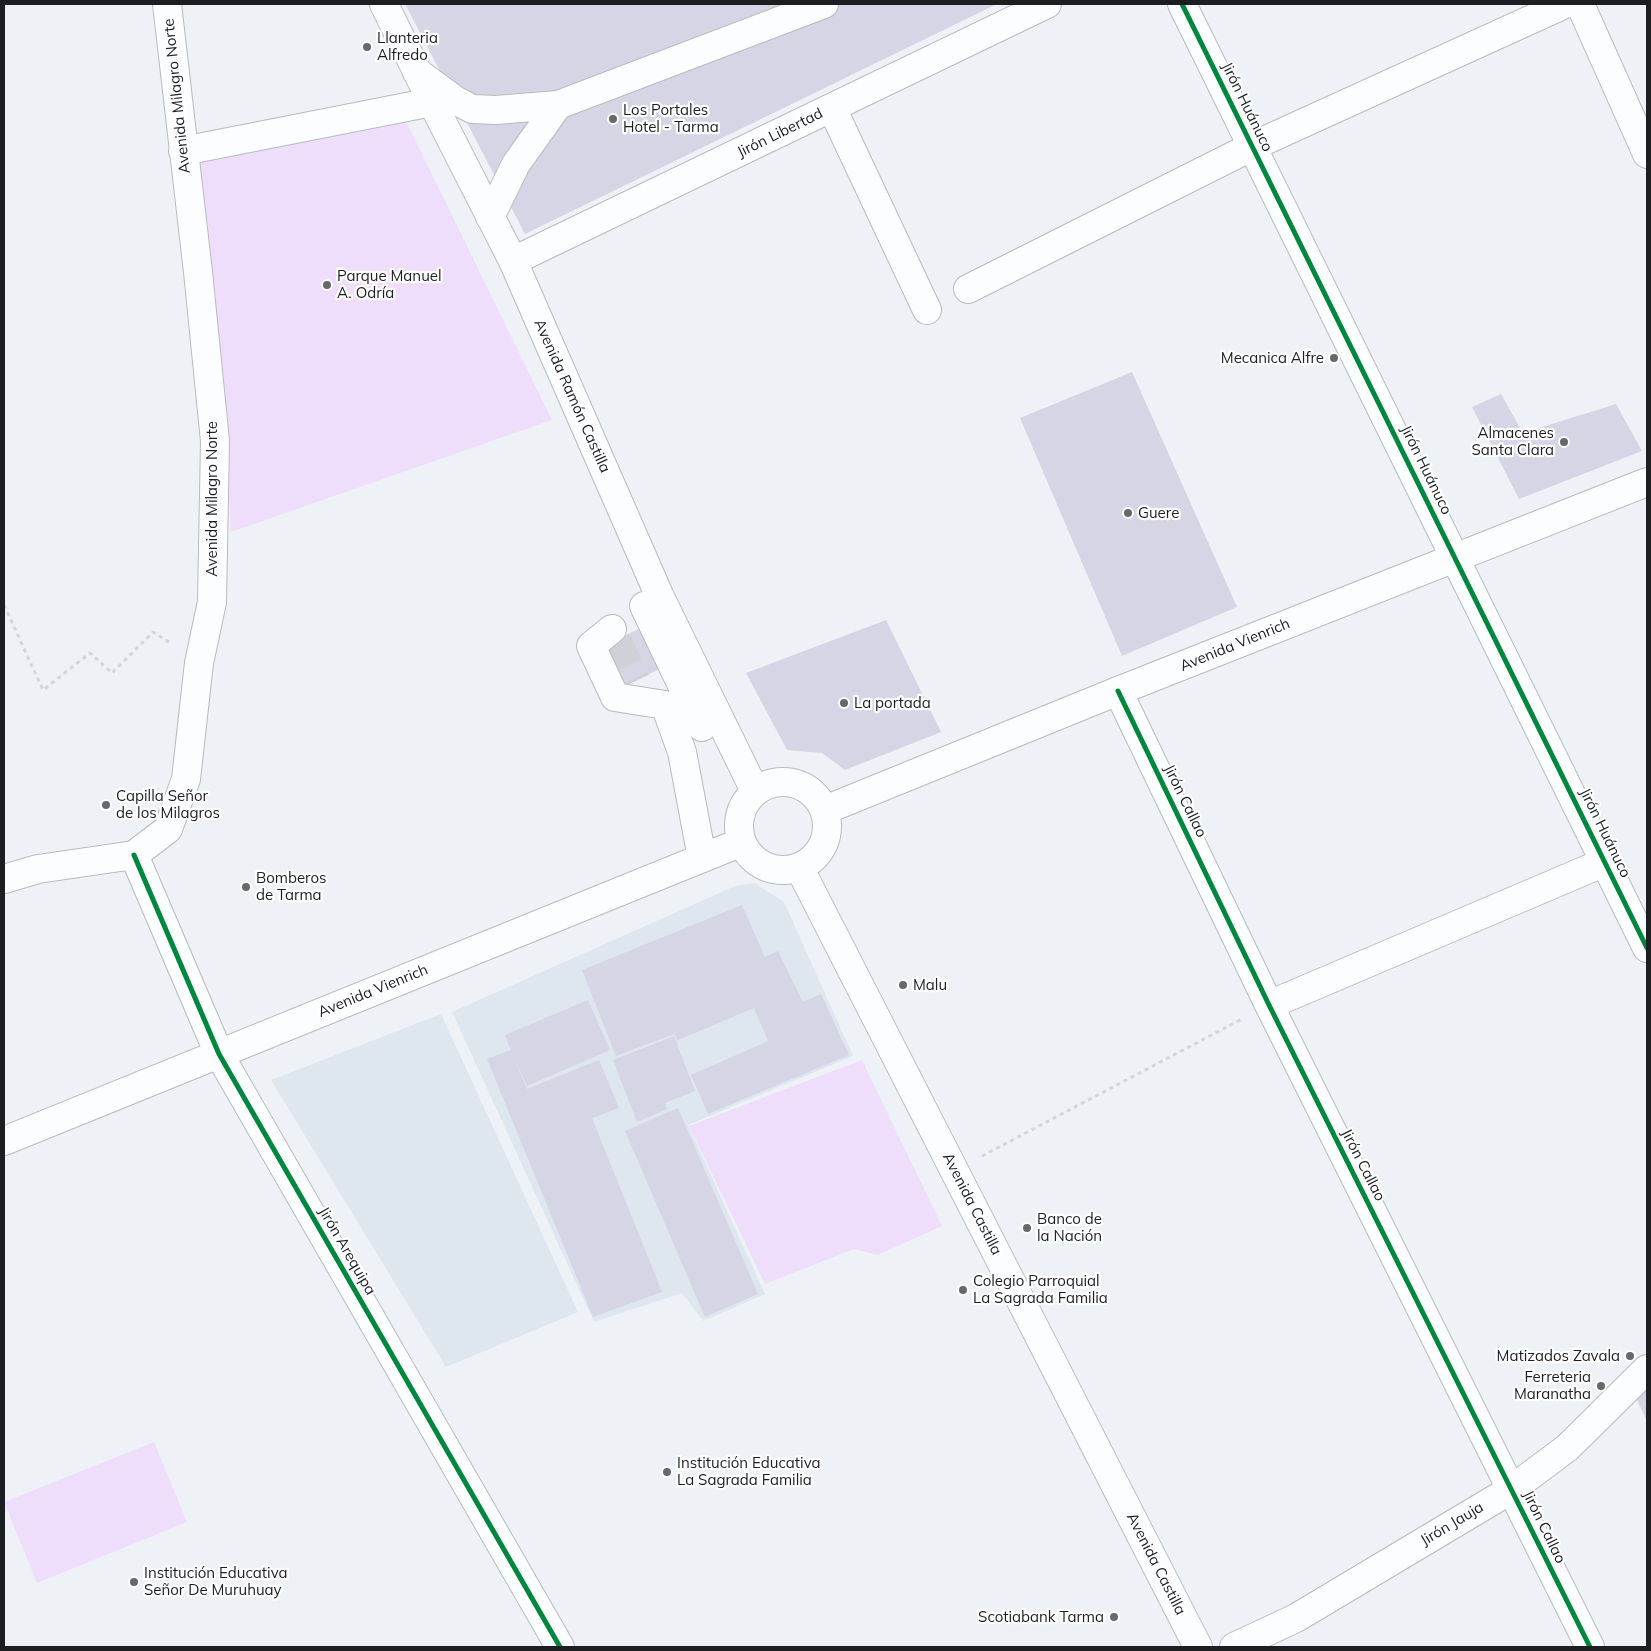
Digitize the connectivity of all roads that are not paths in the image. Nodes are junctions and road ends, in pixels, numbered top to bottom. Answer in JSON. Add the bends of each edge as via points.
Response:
{"nodes":[{"id":1,"x":167,"y":4,"type":"edge"},
{"id":2,"x":384,"y":4,"type":"edge"},
{"id":3,"x":824,"y":4,"type":"edge"},
{"id":4,"x":1047,"y":4,"type":"edge"},
{"id":5,"x":1182,"y":4,"type":"edge"},
{"id":6,"x":1565,"y":4,"type":"edge"},
{"id":7,"x":1580,"y":4,"type":"edge"},
{"id":8,"x":417,"y":72,"type":"junction"},
{"id":9,"x":432,"y":102,"type":"junction"},
{"id":10,"x":558,"y":105,"type":"junction"},
{"id":11,"x":832,"y":108,"type":"junction"},
{"id":12,"x":1253,"y":146,"type":"junction"},
{"id":13,"x":183,"y":151,"type":"junction"},
{"id":14,"x":1647,"y":154,"type":"edge"},
{"id":15,"x":490,"y":217,"type":"junction"},
{"id":16,"x":513,"y":261,"type":"junction"},
{"id":17,"x":968,"y":289,"type":"dead end"},
{"id":18,"x":927,"y":310,"type":"dead end"},
{"id":19,"x":1647,"y":482,"type":"edge"},
{"id":20,"x":1454,"y":557,"type":"junction"},
{"id":21,"x":652,"y":601,"type":"junction"},
{"id":22,"x":636,"y":681,"type":"tunnel mouth"},
{"id":23,"x":1118,"y":691,"type":"junction"},
{"id":24,"x":665,"y":705,"type":"junction"},
{"id":25,"x":702,"y":727,"type":"junction"},
{"id":26,"x":730,"y":741,"type":"junction"},
{"id":27,"x":755,"y":791,"type":"junction"},
{"id":28,"x":824,"y":810,"type":"junction"},
{"id":29,"x":742,"y":842,"type":"junction"},
{"id":30,"x":134,"y":855,"type":"junction"},
{"id":31,"x":702,"y":858,"type":"junction"},
{"id":32,"x":1605,"y":862,"type":"junction"},
{"id":33,"x":799,"y":867,"type":"junction"},
{"id":34,"x":4,"y":879,"type":"edge"},
{"id":35,"x":1647,"y":948,"type":"edge"},
{"id":36,"x":1269,"y":1005,"type":"junction"},
{"id":37,"x":219,"y":1054,"type":"junction"},
{"id":38,"x":4,"y":1141,"type":"edge"},
{"id":39,"x":1647,"y":1369,"type":"edge"},
{"id":40,"x":1512,"y":1489,"type":"junction"},
{"id":41,"x":560,"y":1647,"type":"edge"},
{"id":42,"x":1198,"y":1647,"type":"edge"},
{"id":43,"x":1234,"y":1647,"type":"edge"},
{"id":44,"x":1590,"y":1647,"type":"edge"}],
"edges":[{"from":1,"to":13,"type":"main road","name":"Avenida Milagro Norte"},
{"from":2,"to":8,"type":"main road","name":"Avenida Ramón Castilla"},
{"from":3,"to":10,"type":"main road"},
{"from":4,"to":11,"type":"main road","name":"Jirón Libertad"},
{"from":5,"to":12,"type":"main road","name":"Jirón Huánuco"},
{"from":6,"to":12,"type":"main road"},
{"from":7,"to":14,"type":"main road"},
{"from":8,"to":9,"type":"main road","name":"Avenida Ramón Castilla"},
{"from":8,"to":10,"type":"main road","via":[[472,109]]},
{"from":9,"to":13,"type":"main road"},
{"from":9,"to":15,"type":"main road","name":"Avenida Ramón Castilla"},
{"from":10,"to":15,"type":"main road","via":[[516,164]]},
{"from":11,"to":16,"type":"main road","name":"Jirón Libertad"},
{"from":11,"to":18,"type":"main road"},
{"from":12,"to":17,"type":"main road"},
{"from":12,"to":20,"type":"main road","name":"Jirón Huánuco"},
{"from":13,"to":30,"type":"main road","name":"Avenida Milagro Norte","via":[[215,441],[212,602],[199,663],[186,779],[168,829]]},
{"from":15,"to":16,"type":"main road","name":"Avenida Ramón Castilla"},
{"from":16,"to":21,"type":"main road","name":"Avenida Ramón Castilla"},
{"from":19,"to":20,"type":"main road","name":"Avenida Vienrich"},
{"from":20,"to":23,"type":"main road","name":"Avenida Vienrich"},
{"from":20,"to":32,"type":"main road","name":"Jirón Huánuco"},
{"from":21,"to":24,"type":"main road","via":[[614,634],[591,646],[615,697]]},
{"from":21,"to":25,"type":"main road"},
{"from":21,"to":26,"type":"main road","name":"Avenida Ramón Castilla"},
{"from":22,"to":24,"type":"main road"},
{"from":23,"to":28,"type":"main road","name":"Avenida Vienrich"},
{"from":23,"to":36,"type":"main road","name":"Jirón Callao"},
{"from":24,"to":25,"type":"main road"},
{"from":24,"to":31,"type":"main road","via":[[682,752]]},
{"from":25,"to":26,"type":"main road"},
{"from":26,"to":27,"type":"main road","name":"Avenida Ramón Castilla"},
{"from":27,"to":28,"type":"main road","via":[[767,784],[794,783],[818,798]]},
{"from":27,"to":29,"type":"main road","via":[[740,815]]},
{"from":28,"to":33,"type":"main road","via":[[826,838],[811,860]]},
{"from":29,"to":31,"type":"main road","name":"Avenida Vienrich"},
{"from":29,"to":33,"type":"main road","via":[[749,854],[772,869]]},
{"from":30,"to":34,"type":"main road","via":[[38,869]]},
{"from":30,"to":37,"type":"main road","name":"Jirón Arequipa"},
{"from":31,"to":37,"type":"main road","name":"Avenida Vienrich"},
{"from":32,"to":35,"type":"main road","name":"Jirón Huánuco"},
{"from":32,"to":36,"type":"main road"},
{"from":33,"to":42,"type":"main road","name":"Avenida Castilla"},
{"from":36,"to":40,"type":"main road","name":"Jirón Callao"},
{"from":37,"to":38,"type":"main road","name":"Avenida Vienrich"},
{"from":37,"to":41,"type":"main road","name":"Jirón Arequipa"},
{"from":39,"to":40,"type":"main road","name":"Jirón Jauja","via":[[1567,1448]]},
{"from":40,"to":43,"type":"main road","name":"Jirón Jauja","via":[[1296,1618]]},
{"from":40,"to":44,"type":"main road","name":"Jirón Callao"}]}
